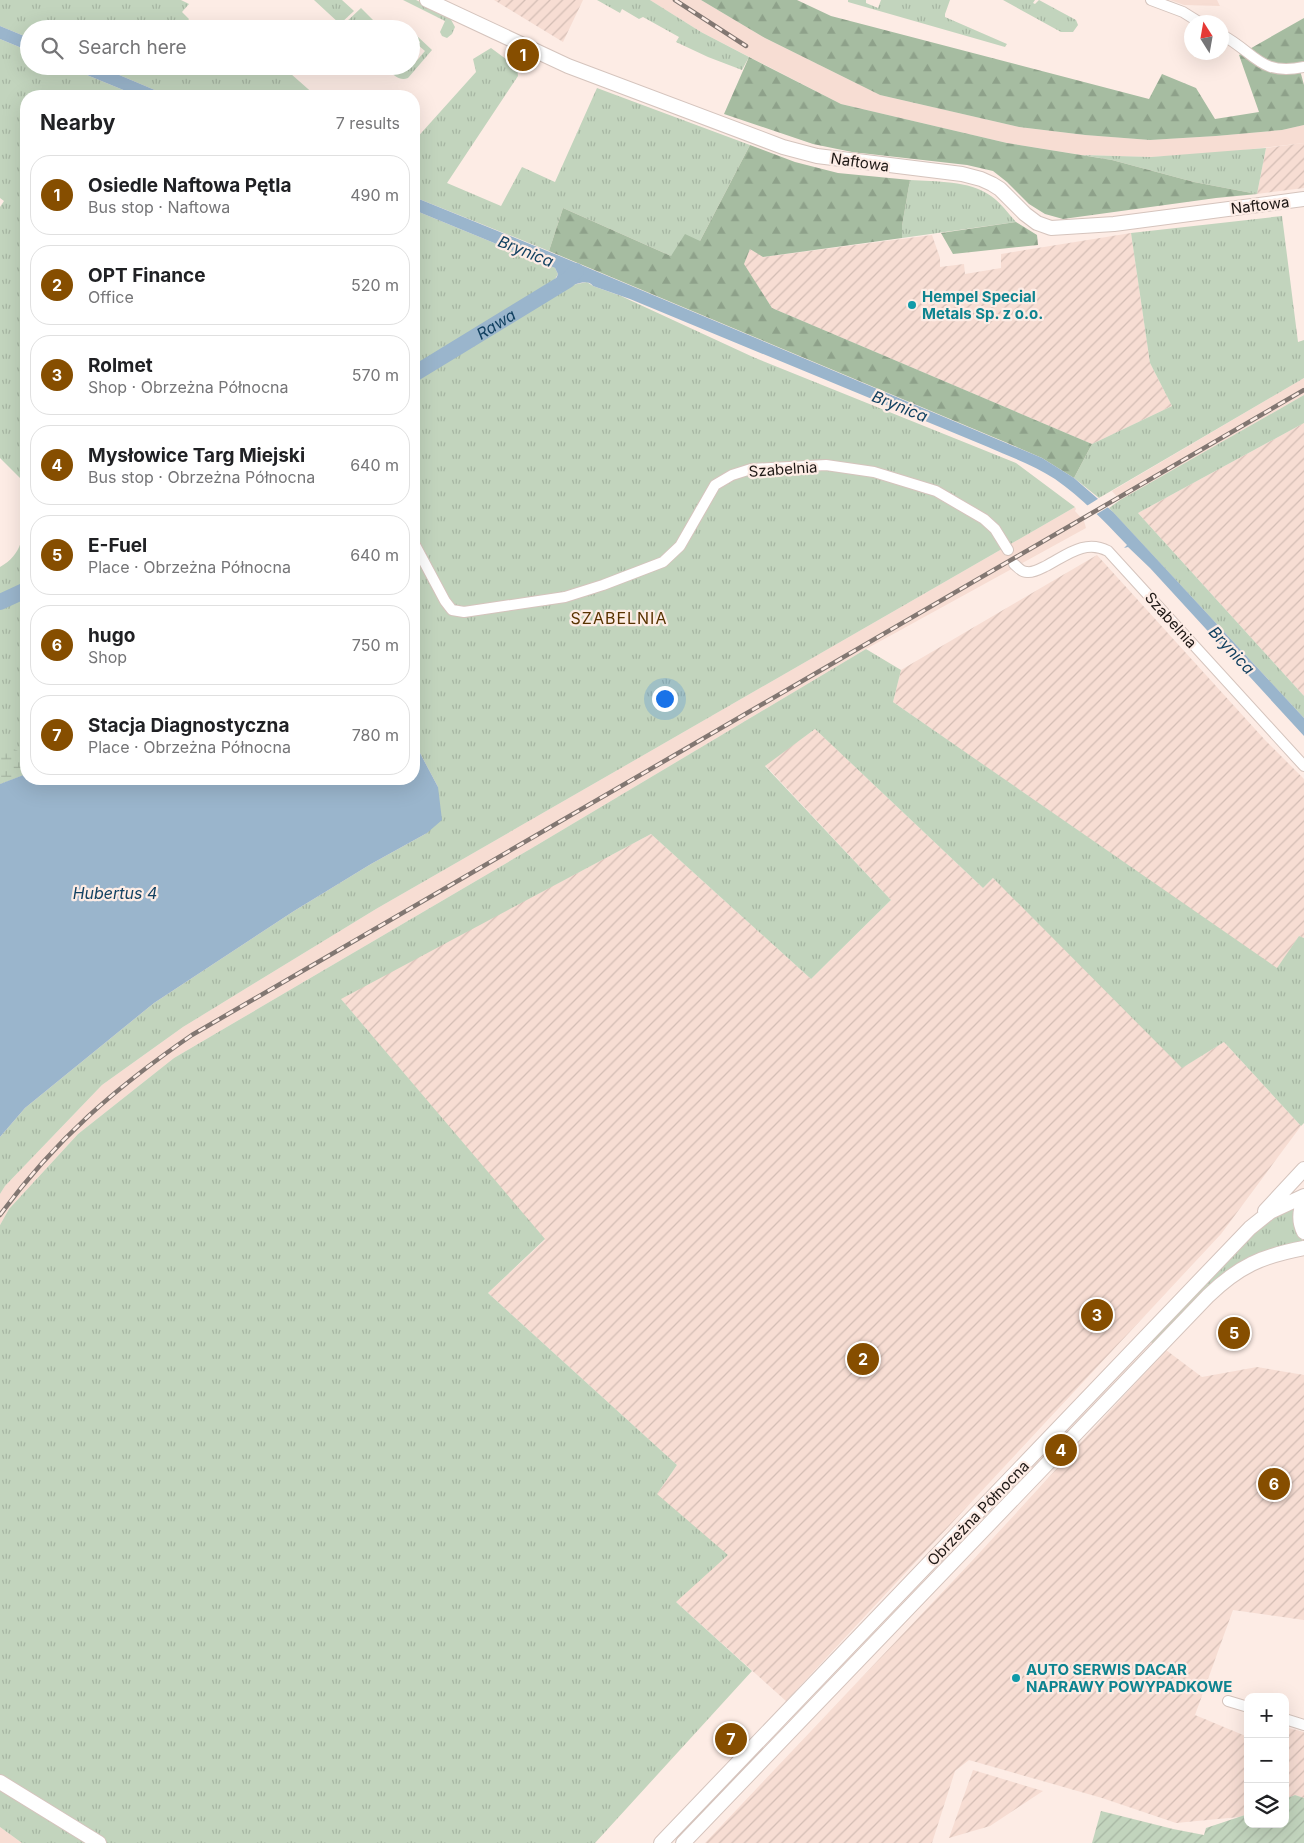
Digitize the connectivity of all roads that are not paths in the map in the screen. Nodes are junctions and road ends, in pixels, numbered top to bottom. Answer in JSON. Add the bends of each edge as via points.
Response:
{"nodes":[{"id":1,"x":426,"y":0,"type":"edge"},
{"id":2,"x":1150,"y":0,"type":"edge"},
{"id":3,"x":1187,"y":15,"type":"edge"},
{"id":4,"x":1229,"y":39,"type":"edge"},
{"id":5,"x":1304,"y":67,"type":"edge"},
{"id":6,"x":1304,"y":199,"type":"edge"},
{"id":7,"x":1008,"y":550,"type":"dead end"},
{"id":8,"x":420,"y":553,"type":"edge"},
{"id":9,"x":1014,"y":564,"type":"dead end"},
{"id":10,"x":1304,"y":766,"type":"edge"},
{"id":11,"x":1304,"y":1169,"type":"edge"},
{"id":12,"x":1304,"y":1196,"type":"edge"},
{"id":13,"x":1304,"y":1201,"type":"edge"},
{"id":14,"x":1250,"y":1228,"type":"junction"},
{"id":15,"x":1304,"y":1232,"type":"edge"},
{"id":16,"x":1304,"y":1248,"type":"edge"},
{"id":17,"x":1093,"y":1392,"type":"junction"},
{"id":18,"x":1105,"y":1404,"type":"junction"},
{"id":19,"x":866,"y":1630,"type":"junction"},
{"id":20,"x":877,"y":1640,"type":"junction"},
{"id":21,"x":1228,"y":1701,"type":"dead end"},
{"id":22,"x":1244,"y":1706,"type":"edge"},
{"id":23,"x":1289,"y":1720,"type":"edge"},
{"id":24,"x":1304,"y":1725,"type":"edge"},
{"id":25,"x":0,"y":1782,"type":"edge"},
{"id":26,"x":99,"y":1843,"type":"edge"},
{"id":27,"x":661,"y":1843,"type":"edge"},
{"id":28,"x":683,"y":1843,"type":"edge"}],
"edges":[{"from":1,"to":6,"type":"street","name":"Naftowa","via":[[568,66],[783,147],[817,156],[981,179],[1000,189],[1037,223],[1052,228],[1114,224]]},
{"from":2,"to":3,"type":"street"},
{"from":4,"to":5,"type":"street","via":[[1271,68],[1288,70]]},
{"from":7,"to":8,"type":"street","name":"Szabelnia","via":[[995,529],[984,519],[936,491],[874,472],[826,466],[777,467],[732,475],[715,485],[680,546],[663,562],[565,598],[464,612],[452,610]]},
{"from":9,"to":10,"type":"street","name":"Szabelnia","via":[[1028,572],[1090,546],[1108,551]]},
{"from":11,"to":14,"type":"street"},
{"from":12,"to":14,"type":"street","name":"Obrzeżna Północna","via":[[1270,1212]]},
{"from":13,"to":15,"type":"street","via":[[1300,1219]]},
{"from":14,"to":17,"type":"street","name":"Obrzeżna Północna"},
{"from":16,"to":18,"type":"street","name":"Obrzeżna Północna","via":[[1262,1259],[1227,1278]]},
{"from":17,"to":18,"type":"street"},
{"from":17,"to":19,"type":"street","name":"Obrzeżna Północna"},
{"from":18,"to":20,"type":"street","name":"Obrzeżna Północna"},
{"from":19,"to":20,"type":"street"},
{"from":19,"to":27,"type":"street","name":"Obrzeżna Północna"},
{"from":20,"to":28,"type":"street","name":"Obrzeżna Północna"},
{"from":21,"to":22,"type":"street"},
{"from":23,"to":24,"type":"street"},
{"from":25,"to":26,"type":"street"}]}
